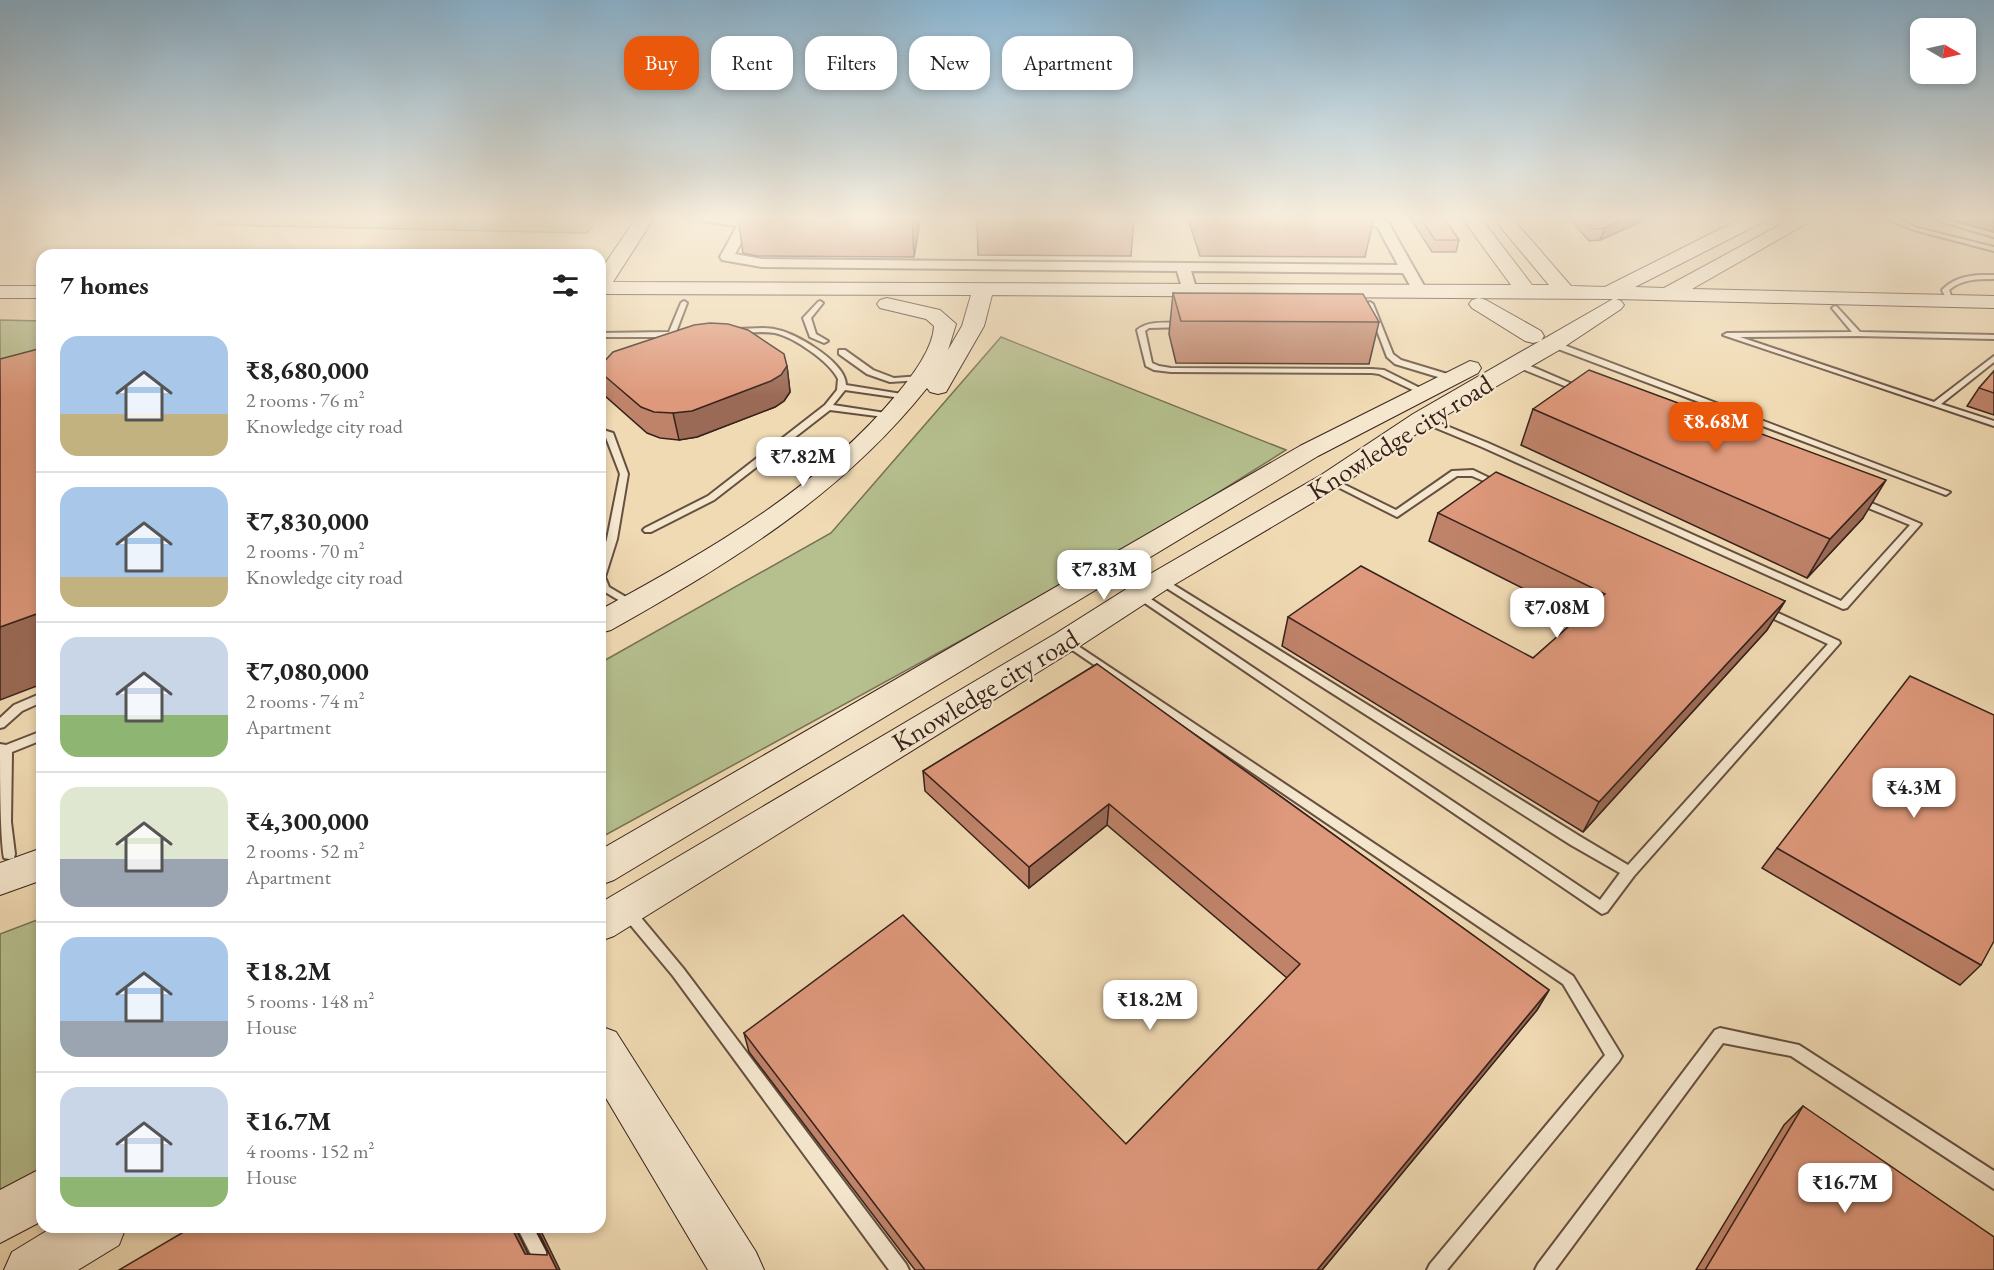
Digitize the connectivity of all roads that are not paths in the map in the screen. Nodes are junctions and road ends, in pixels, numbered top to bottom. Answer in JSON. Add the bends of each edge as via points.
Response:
{"nodes":[{"id":1,"x":1186,"y":277,"type":"edge"},
{"id":2,"x":1412,"y":277,"type":"edge"},
{"id":3,"x":1516,"y":277,"type":"edge"},
{"id":4,"x":1570,"y":277,"type":"edge"},
{"id":5,"x":1637,"y":277,"type":"edge"},
{"id":6,"x":1699,"y":277,"type":"edge"},
{"id":7,"x":1965,"y":277,"type":"edge"},
{"id":8,"x":606,"y":287,"type":"edge"},
{"id":9,"x":1190,"y":291,"type":"junction"},
{"id":10,"x":1420,"y":291,"type":"junction"},
{"id":11,"x":1526,"y":291,"type":"junction"},
{"id":12,"x":0,"y":292,"type":"edge"},
{"id":13,"x":36,"y":292,"type":"edge"},
{"id":14,"x":1667,"y":295,"type":"junction"},
{"id":15,"x":982,"y":296,"type":"junction"},
{"id":16,"x":1594,"y":298,"type":"junction"},
{"id":17,"x":1994,"y":302,"type":"edge"},
{"id":18,"x":684,"y":303,"type":"junction"},
{"id":19,"x":820,"y":303,"type":"junction"},
{"id":20,"x":879,"y":303,"type":"junction"},
{"id":21,"x":606,"y":304,"type":"edge"},
{"id":22,"x":1370,"y":304,"type":"junction"},
{"id":23,"x":1479,"y":304,"type":"junction"},
{"id":24,"x":1936,"y":304,"type":"junction"},
{"id":25,"x":0,"y":306,"type":"edge"},
{"id":26,"x":36,"y":306,"type":"edge"},
{"id":27,"x":1835,"y":308,"type":"junction"},
{"id":28,"x":1994,"y":311,"type":"edge"},
{"id":29,"x":1188,"y":325,"type":"edge"},
{"id":30,"x":727,"y":332,"type":"edge"},
{"id":31,"x":683,"y":334,"type":"edge"},
{"id":32,"x":1858,"y":334,"type":"junction"},
{"id":33,"x":606,"y":335,"type":"edge"},
{"id":34,"x":671,"y":335,"type":"junction"},
{"id":35,"x":1994,"y":336,"type":"edge"},
{"id":36,"x":1543,"y":340,"type":"junction"},
{"id":37,"x":824,"y":341,"type":"dead end"},
{"id":38,"x":842,"y":352,"type":"dead end"},
{"id":39,"x":1994,"y":358,"type":"edge"},
{"id":40,"x":1518,"y":364,"type":"junction"},
{"id":41,"x":1451,"y":378,"type":"junction"},
{"id":42,"x":842,"y":387,"type":"junction"},
{"id":43,"x":1592,"y":393,"type":"edge"},
{"id":44,"x":908,"y":397,"type":"junction"},
{"id":45,"x":1935,"y":405,"type":"junction"},
{"id":46,"x":828,"y":406,"type":"junction"},
{"id":47,"x":1423,"y":406,"type":"junction"},
{"id":48,"x":1994,"y":424,"type":"edge"},
{"id":49,"x":606,"y":433,"type":"edge"},
{"id":50,"x":731,"y":473,"type":"dead end"},
{"id":51,"x":742,"y":475,"type":"junction"},
{"id":52,"x":1330,"y":481,"type":"junction"},
{"id":53,"x":1514,"y":492,"type":"edge"},
{"id":54,"x":1946,"y":492,"type":"dead end"},
{"id":55,"x":1851,"y":498,"type":"edge"},
{"id":56,"x":648,"y":530,"type":"dead end"},
{"id":57,"x":606,"y":558,"type":"edge"},
{"id":58,"x":1149,"y":588,"type":"junction"},
{"id":59,"x":606,"y":590,"type":"edge"},
{"id":60,"x":1749,"y":603,"type":"edge"},
{"id":61,"x":632,"y":605,"type":"junction"},
{"id":62,"x":606,"y":620,"type":"edge"},
{"id":63,"x":606,"y":637,"type":"edge"},
{"id":64,"x":1066,"y":641,"type":"junction"},
{"id":65,"x":36,"y":700,"type":"edge"},
{"id":66,"x":0,"y":724,"type":"edge"},
{"id":67,"x":36,"y":737,"type":"edge"},
{"id":68,"x":3,"y":749,"type":"edge"},
{"id":69,"x":19,"y":860,"type":"edge"},
{"id":70,"x":606,"y":865,"type":"edge"},
{"id":71,"x":1629,"y":872,"type":"junction"},
{"id":72,"x":612,"y":916,"type":"edge"},
{"id":73,"x":606,"y":1057,"type":"edge"},
{"id":74,"x":1994,"y":1181,"type":"edge"},
{"id":75,"x":36,"y":1197,"type":"edge"},
{"id":76,"x":0,"y":1218,"type":"edge"},
{"id":77,"x":91,"y":1233,"type":"edge"},
{"id":78,"x":528,"y":1233,"type":"edge"},
{"id":79,"x":30,"y":1270,"type":"edge"},
{"id":80,"x":548,"y":1270,"type":"edge"},
{"id":81,"x":738,"y":1270,"type":"edge"},
{"id":82,"x":900,"y":1270,"type":"edge"},
{"id":83,"x":1436,"y":1270,"type":"edge"},
{"id":84,"x":1544,"y":1270,"type":"edge"}],
"edges":[{"from":1,"to":9,"type":"street"},
{"from":2,"to":10,"type":"street"},
{"from":3,"to":11,"type":"street"},
{"from":4,"to":16,"type":"street"},
{"from":5,"to":16,"type":"street","name":"Knowledge city road"},
{"from":6,"to":14,"type":"street"},
{"from":7,"to":24,"type":"lane","via":[[1952,283]]},
{"from":8,"to":15,"type":"street"},
{"from":9,"to":10,"type":"street"},
{"from":9,"to":15,"type":"street"},
{"from":10,"to":11,"type":"street"},
{"from":11,"to":16,"type":"street"},
{"from":12,"to":13,"type":"street"},
{"from":14,"to":16,"type":"street"},
{"from":14,"to":24,"type":"street"},
{"from":15,"to":20,"type":"street"},
{"from":15,"to":22,"type":"street"},
{"from":15,"to":63,"type":"street","via":[[973,326],[939,387],[903,430],[856,475],[781,533]]},
{"from":16,"to":23,"type":"street"},
{"from":16,"to":27,"type":"street"},
{"from":16,"to":36,"type":"street","name":"Knowledge city road"},
{"from":17,"to":24,"type":"street"},
{"from":18,"to":19,"type":"street"},
{"from":18,"to":21,"type":"street"},
{"from":18,"to":34,"type":"lane"},
{"from":19,"to":20,"type":"street"},
{"from":19,"to":37,"type":"lane","via":[[807,318],[813,335]]},
{"from":20,"to":44,"type":"street","via":[[933,314],[945,324]]},
{"from":22,"to":23,"type":"street"},
{"from":22,"to":41,"type":"lane","via":[[1390,355],[1398,362]]},
{"from":23,"to":36,"type":"street"},
{"from":24,"to":27,"type":"street"},
{"from":24,"to":28,"type":"street"},
{"from":25,"to":26,"type":"street"},
{"from":27,"to":32,"type":"lane"},
{"from":29,"to":47,"type":"lane","via":[[1147,326],[1141,330],[1149,364],[1171,370],[1381,372]]},
{"from":30,"to":42,"type":"lane","via":[[788,335],[837,369],[843,379]]},
{"from":31,"to":34,"type":"lane"},
{"from":32,"to":35,"type":"lane"},
{"from":32,"to":45,"type":"lane","via":[[1726,336]]},
{"from":33,"to":34,"type":"lane"},
{"from":36,"to":40,"type":"street","name":"Knowledge city road"},
{"from":36,"to":41,"type":"street","name":"Knowledge city road"},
{"from":36,"to":54,"type":"lane"},
{"from":38,"to":44,"type":"lane","via":[[870,372],[892,380]]},
{"from":39,"to":45,"type":"lane"},
{"from":40,"to":43,"type":"lane"},
{"from":40,"to":47,"type":"street","name":"Knowledge city road"},
{"from":41,"to":47,"type":"street","name":"Knowledge city road"},
{"from":42,"to":44,"type":"lane"},
{"from":42,"to":46,"type":"lane"},
{"from":44,"to":46,"type":"lane"},
{"from":44,"to":61,"type":"street","via":[[837,468],[789,506],[714,557]]},
{"from":45,"to":48,"type":"lane"},
{"from":46,"to":51,"type":"lane"},
{"from":47,"to":52,"type":"street","name":"Knowledge city road"},
{"from":47,"to":55,"type":"lane","via":[[1485,445],[1843,606],[1916,524]]},
{"from":47,"to":70,"type":"street","name":"Knowledge city road","via":[[1309,451]]},
{"from":49,"to":57,"type":"lane","via":[[624,474]]},
{"from":50,"to":51,"type":"lane"},
{"from":51,"to":56,"type":"lane","via":[[711,498]]},
{"from":52,"to":53,"type":"lane","via":[[1397,514],[1455,472],[1473,473]]},
{"from":52,"to":58,"type":"street","name":"Knowledge city road"},
{"from":58,"to":64,"type":"street","name":"Knowledge city road"},
{"from":58,"to":71,"type":"lane"},
{"from":58,"to":71,"type":"lane","via":[[1602,908]]},
{"from":59,"to":61,"type":"lane"},
{"from":60,"to":71,"type":"lane","via":[[1835,644]]},
{"from":61,"to":62,"type":"street"},
{"from":64,"to":72,"type":"street","name":"Knowledge city road"},
{"from":64,"to":83,"type":"lane","via":[[1568,980],[1614,1056]]},
{"from":65,"to":66,"type":"lane","via":[[18,708]]},
{"from":67,"to":68,"type":"lane"},
{"from":68,"to":69,"type":"lane","via":[[5,822]]},
{"from":72,"to":82,"type":"lane","via":[[678,972]]},
{"from":73,"to":81,"type":"street"},
{"from":74,"to":84,"type":"lane","via":[[1794,1050],[1720,1035]]},
{"from":75,"to":76,"type":"street"},
{"from":77,"to":79,"type":"street"},
{"from":78,"to":80,"type":"lane"}]}
